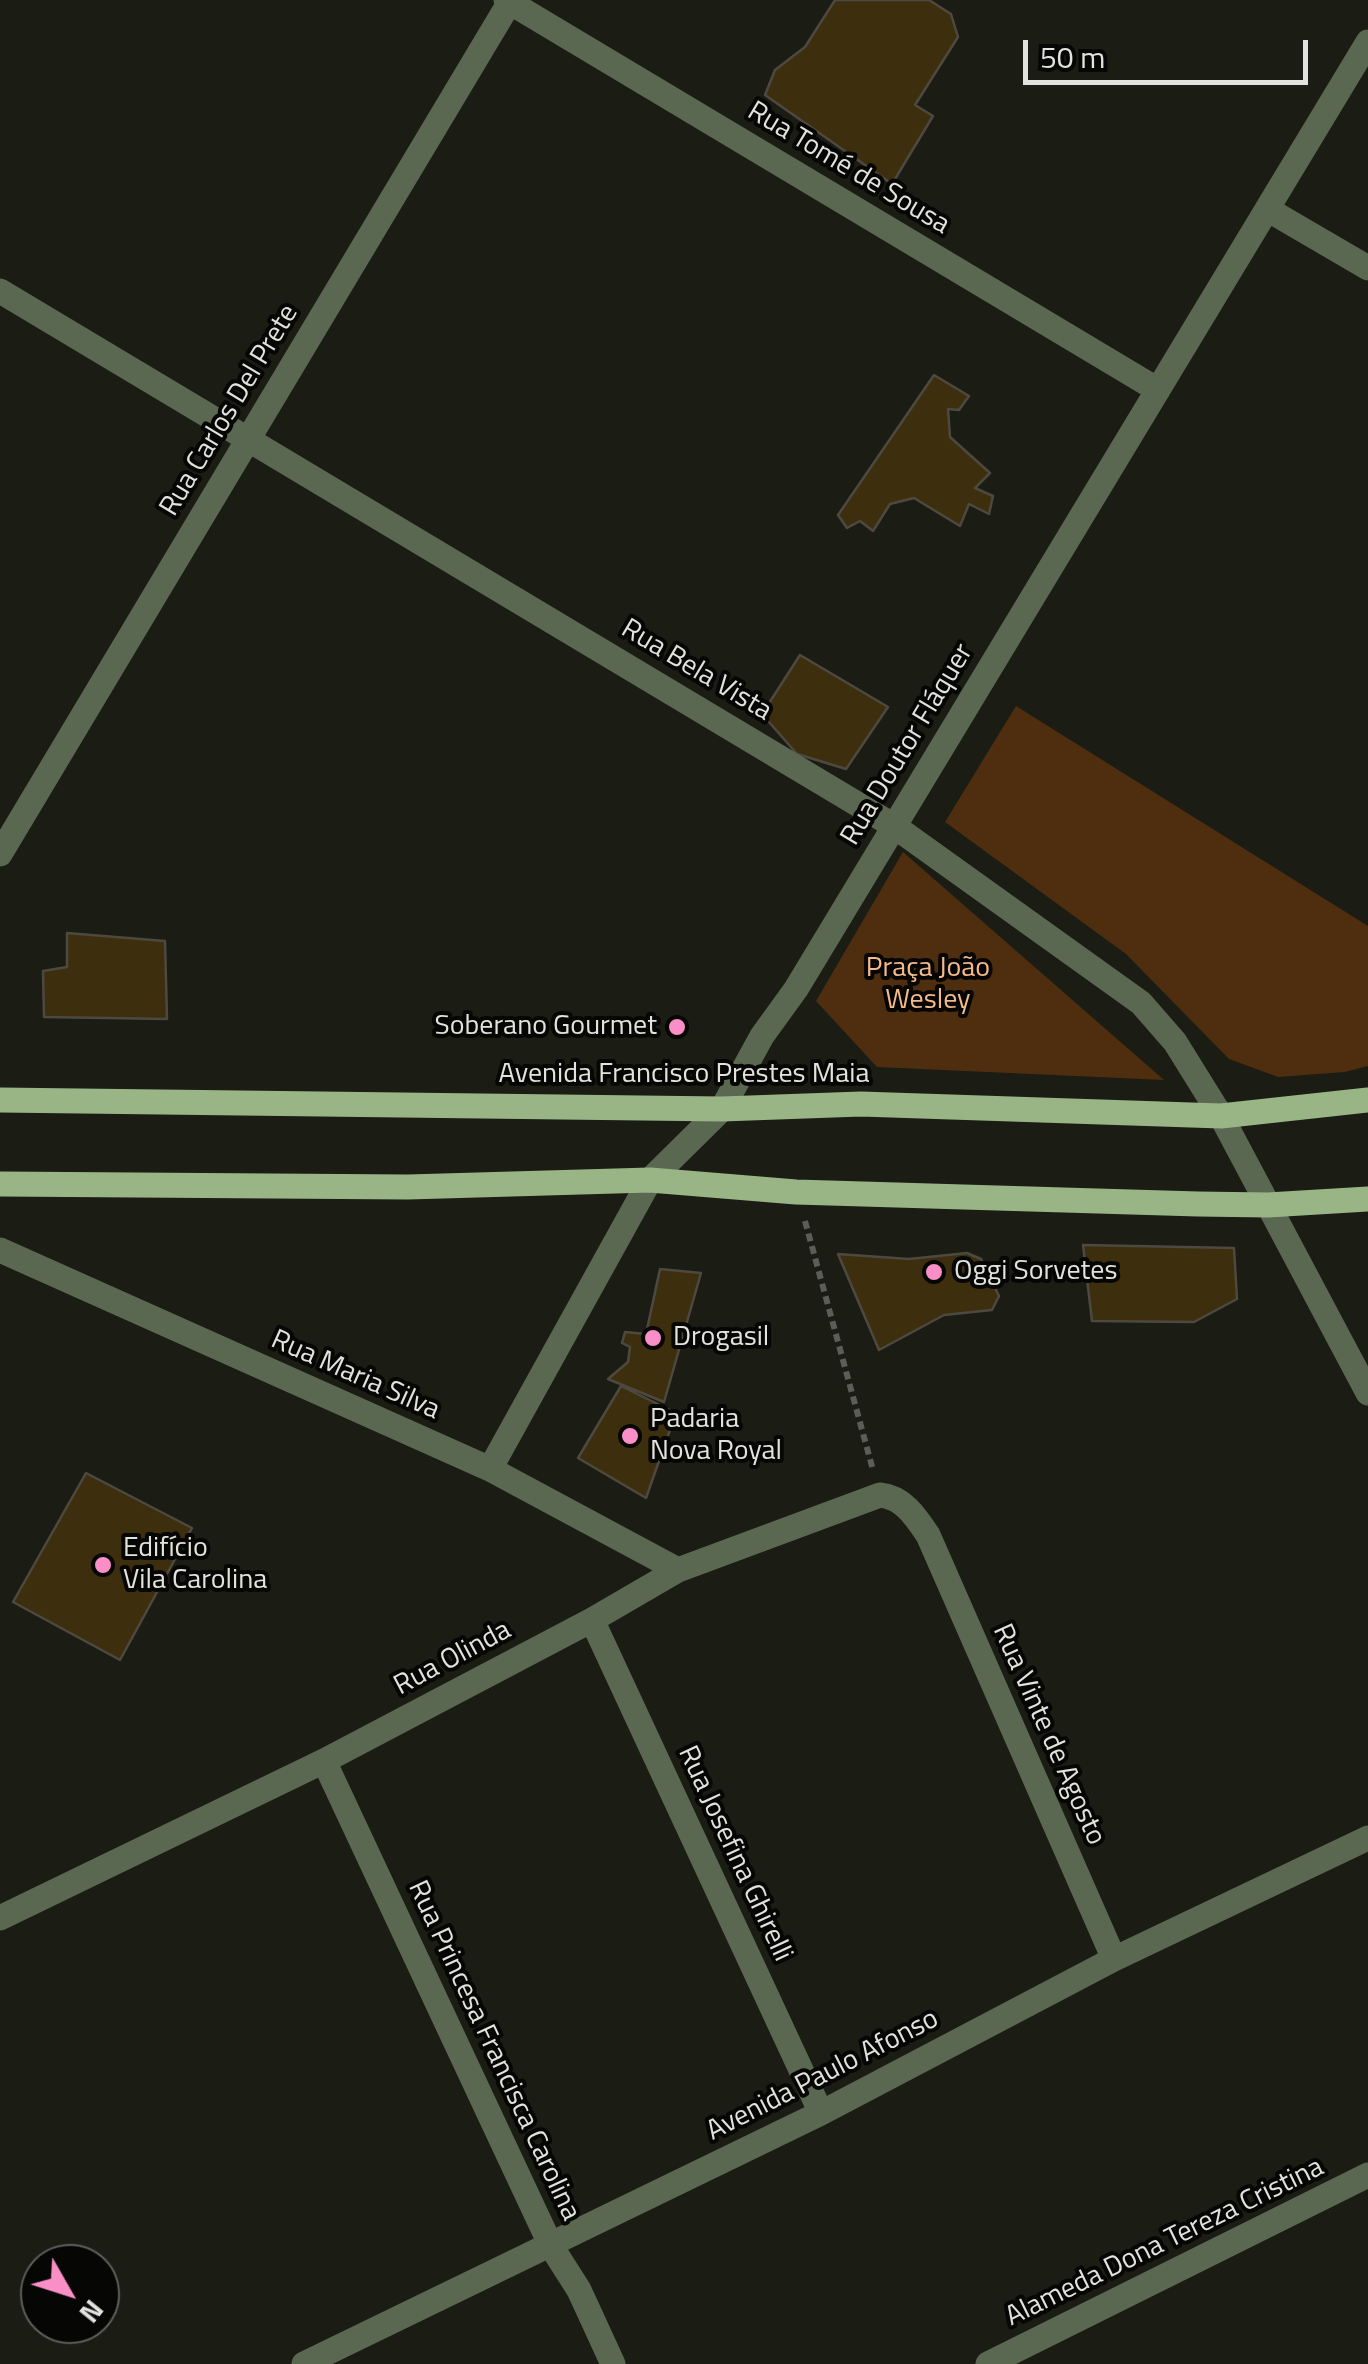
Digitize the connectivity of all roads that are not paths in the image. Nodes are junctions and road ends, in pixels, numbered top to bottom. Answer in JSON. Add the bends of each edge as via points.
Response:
{"nodes":[{"id":1,"x":509,"y":1,"type":"edge"},
{"id":2,"x":1368,"y":42,"type":"edge"},
{"id":3,"x":1267,"y":208,"type":"junction"},
{"id":4,"x":1368,"y":268,"type":"edge"},
{"id":5,"x":0,"y":292,"type":"edge"},
{"id":6,"x":1158,"y":390,"type":"junction"},
{"id":7,"x":248,"y":441,"type":"junction"},
{"id":8,"x":894,"y":826,"type":"junction"},
{"id":9,"x":0,"y":854,"type":"edge"},
{"id":10,"x":0,"y":1100,"type":"edge"},
{"id":11,"x":1368,"y":1100,"type":"edge"},
{"id":12,"x":722,"y":1110,"type":"junction"},
{"id":13,"x":1220,"y":1116,"type":"junction"},
{"id":14,"x":650,"y":1180,"type":"junction"},
{"id":15,"x":0,"y":1184,"type":"edge"},
{"id":16,"x":1368,"y":1199,"type":"edge"},
{"id":17,"x":1268,"y":1205,"type":"junction"},
{"id":18,"x":0,"y":1250,"type":"edge"},
{"id":19,"x":1368,"y":1394,"type":"edge"},
{"id":20,"x":490,"y":1469,"type":"junction"},
{"id":21,"x":928,"y":1535,"type":"joint"},
{"id":22,"x":678,"y":1570,"type":"junction"},
{"id":23,"x":592,"y":1620,"type":"junction"},
{"id":24,"x":324,"y":1761,"type":"junction"},
{"id":25,"x":1368,"y":1838,"type":"edge"},
{"id":26,"x":0,"y":1918,"type":"edge"},
{"id":27,"x":1114,"y":1960,"type":"junction"},
{"id":28,"x":822,"y":2113,"type":"junction"},
{"id":29,"x":1368,"y":2175,"type":"edge"},
{"id":30,"x":551,"y":2246,"type":"junction"},
{"id":31,"x":304,"y":2364,"type":"edge"},
{"id":32,"x":614,"y":2364,"type":"edge"},
{"id":33,"x":988,"y":2364,"type":"edge"}],
"edges":[{"from":1,"to":6,"type":"street","name":"Rua Tomé de Sousa"},
{"from":1,"to":7,"type":"street","name":"Rua Carlos Del Prete"},
{"from":2,"to":3,"type":"street","name":"Rua Doutor Fláquer"},
{"from":3,"to":4,"type":"street"},
{"from":3,"to":6,"type":"street","name":"Rua Doutor Fláquer"},
{"from":5,"to":7,"type":"street","name":"Rua Bela Vista"},
{"from":6,"to":8,"type":"street","name":"Rua Doutor Fláquer"},
{"from":7,"to":8,"type":"street","name":"Rua Bela Vista"},
{"from":7,"to":9,"type":"street","name":"Rua Carlos Del Prete"},
{"from":8,"to":12,"type":"street","name":"Rua Doutor Fláquer"},
{"from":8,"to":13,"type":"street","name":"Rua Bela Vista","via":[[1141,1003],[1175,1042]]},
{"from":10,"to":12,"type":"main road","name":"Avenida Francisco Prestes Maia"},
{"from":11,"to":13,"type":"main road","name":"Avenida Francisco Prestes Maia"},
{"from":12,"to":13,"type":"main road","name":"Avenida Francisco Prestes Maia","via":[[860,1104]]},
{"from":12,"to":14,"type":"street","name":"Rua Doutor Fláquer"},
{"from":13,"to":17,"type":"street","name":"Rua Bela Vista"},
{"from":14,"to":15,"type":"main road","via":[[408,1187]]},
{"from":14,"to":17,"type":"main road","via":[[796,1192]]},
{"from":14,"to":20,"type":"street","name":"Rua Doutor Fláquer"},
{"from":16,"to":17,"type":"main road"},
{"from":17,"to":19,"type":"street","name":"Rua Bela Vista"},
{"from":18,"to":20,"type":"street","name":"Rua Maria Silva"},
{"from":20,"to":22,"type":"street","name":"Rua Maria Silva"},
{"from":21,"to":22,"type":"street","name":"Rua Olinda","via":[[902,1502],[880,1495]]},
{"from":21,"to":27,"type":"street","name":"Rua Vinte de Agosto"},
{"from":22,"to":23,"type":"street","name":"Rua Olinda"},
{"from":23,"to":24,"type":"street","name":"Rua Olinda"},
{"from":23,"to":28,"type":"street","name":"Rua Josefina Ghirelli"},
{"from":24,"to":26,"type":"street","name":"Rua Olinda"},
{"from":24,"to":30,"type":"street","name":"Rua Princesa Francisca Carolina"},
{"from":25,"to":27,"type":"street","name":"Avenida Paulo Afonso"},
{"from":27,"to":28,"type":"street","name":"Avenida Paulo Afonso"},
{"from":28,"to":30,"type":"street","name":"Avenida Paulo Afonso"},
{"from":29,"to":33,"type":"street","name":"Alameda Dona Tereza Cristina"},
{"from":30,"to":31,"type":"street","name":"Avenida Paulo Afonso"},
{"from":30,"to":32,"type":"street","name":"Rua Princesa Francisca Carolina"}]}
